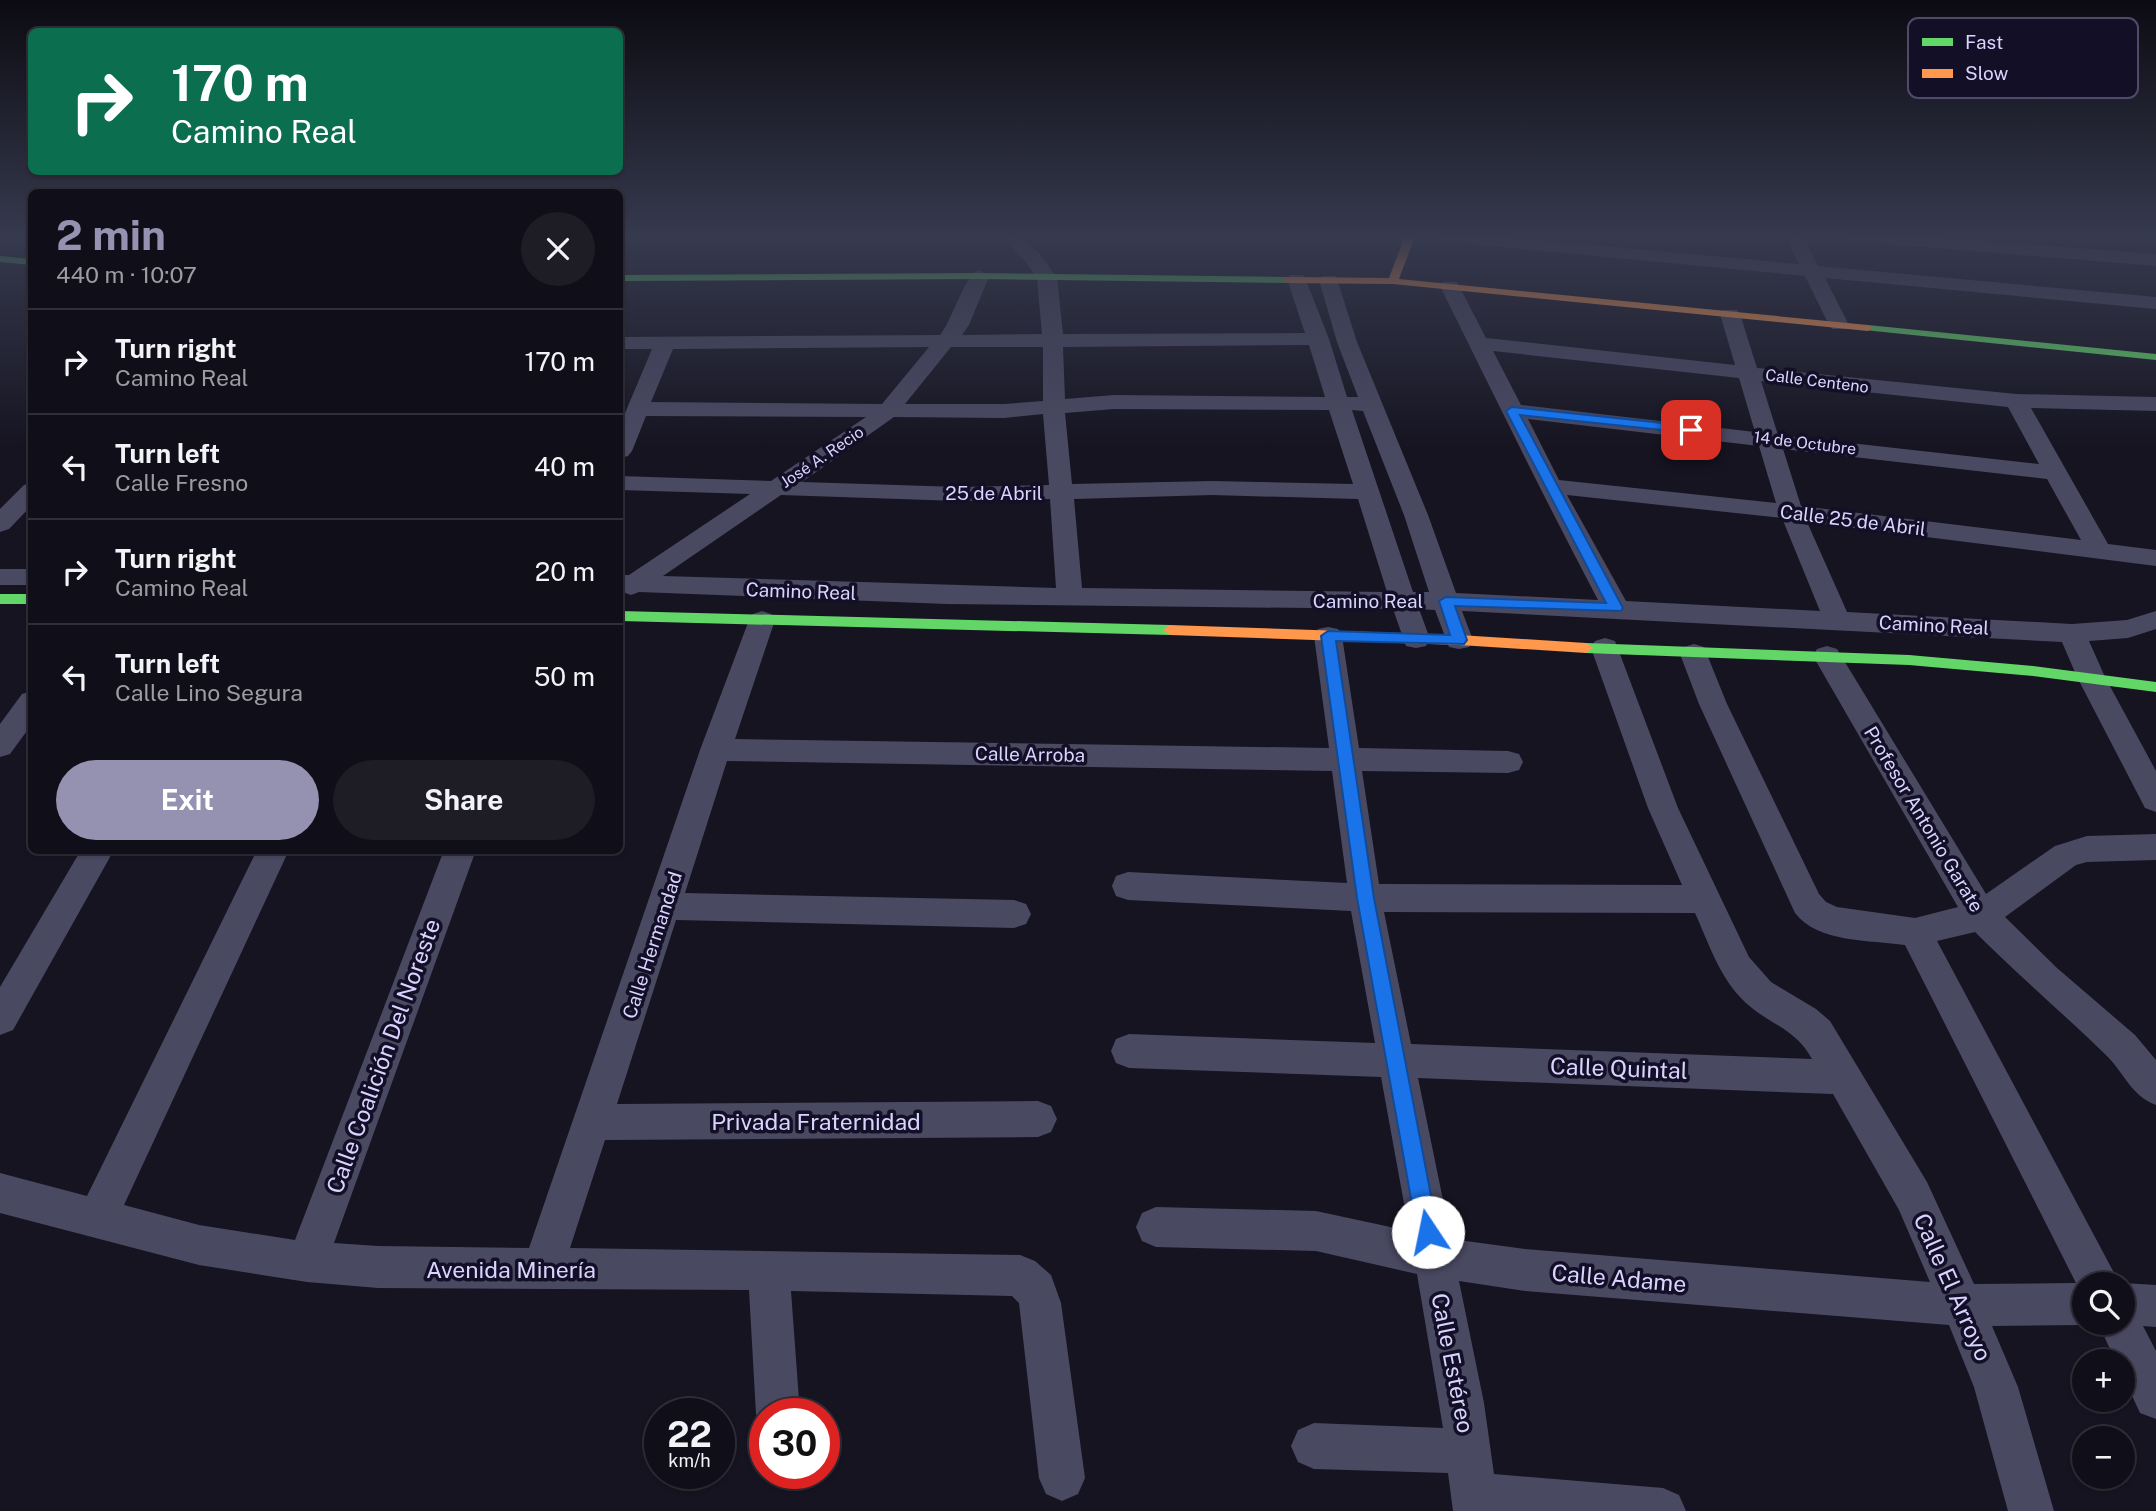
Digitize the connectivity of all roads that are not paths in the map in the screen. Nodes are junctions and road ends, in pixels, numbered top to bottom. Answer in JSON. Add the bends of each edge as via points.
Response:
{"nodes":[{"id":1,"x":969,"y":307,"type":"edge"},
{"id":2,"x":1050,"y":307,"type":"edge"},
{"id":3,"x":1307,"y":307,"type":"edge"},
{"id":4,"x":1337,"y":307,"type":"edge"},
{"id":5,"x":1460,"y":307,"type":"edge"},
{"id":6,"x":1655,"y":307,"type":"edge"},
{"id":7,"x":1830,"y":307,"type":"edge"},
{"id":8,"x":1730,"y":314,"type":"junction"},
{"id":9,"x":1839,"y":325,"type":"junction"},
{"id":10,"x":1053,"y":339,"type":"junction"},
{"id":11,"x":947,"y":340,"type":"junction"},
{"id":12,"x":1319,"y":340,"type":"junction"},
{"id":13,"x":623,"y":343,"type":"edge"},
{"id":14,"x":1478,"y":343,"type":"junction"},
{"id":15,"x":665,"y":344,"type":"junction"},
{"id":16,"x":2153,"y":360,"type":"edge"},
{"id":17,"x":1747,"y":372,"type":"junction"},
{"id":18,"x":2016,"y":401,"type":"junction"},
{"id":19,"x":1339,"y":404,"type":"junction"},
{"id":20,"x":1371,"y":404,"type":"junction"},
{"id":21,"x":2156,"y":404,"type":"edge"},
{"id":22,"x":1054,"y":408,"type":"junction"},
{"id":23,"x":639,"y":409,"type":"junction"},
{"id":24,"x":1512,"y":411,"type":"junction"},
{"id":25,"x":887,"y":412,"type":"junction"},
{"id":26,"x":1768,"y":438,"type":"junction"},
{"id":27,"x":623,"y":444,"type":"edge"},
{"id":28,"x":2055,"y":472,"type":"junction"},
{"id":29,"x":623,"y":483,"type":"edge"},
{"id":30,"x":1550,"y":486,"type":"junction"},
{"id":31,"x":777,"y":488,"type":"junction"},
{"id":32,"x":1368,"y":492,"type":"junction"},
{"id":33,"x":1062,"y":493,"type":"junction"},
{"id":34,"x":28,"y":494,"type":"edge"},
{"id":35,"x":1791,"y":512,"type":"junction"},
{"id":36,"x":0,"y":524,"type":"edge"},
{"id":37,"x":2099,"y":551,"type":"junction"},
{"id":38,"x":2156,"y":558,"type":"edge"},
{"id":39,"x":0,"y":577,"type":"edge"},
{"id":40,"x":28,"y":577,"type":"edge"},
{"id":41,"x":625,"y":587,"type":"edge"},
{"id":42,"x":1070,"y":596,"type":"junction"},
{"id":43,"x":0,"y":599,"type":"edge"},
{"id":44,"x":28,"y":599,"type":"edge"},
{"id":45,"x":1402,"y":600,"type":"junction"},
{"id":46,"x":1446,"y":601,"type":"junction"},
{"id":47,"x":1616,"y":608,"type":"junction"},
{"id":48,"x":623,"y":615,"type":"edge"},
{"id":49,"x":1837,"y":620,"type":"junction"},
{"id":50,"x":2156,"y":620,"type":"edge"},
{"id":51,"x":762,"y":621,"type":"junction"},
{"id":52,"x":2072,"y":633,"type":"junction"},
{"id":53,"x":1328,"y":636,"type":"junction"},
{"id":54,"x":1416,"y":639,"type":"junction"},
{"id":55,"x":1459,"y":640,"type":"junction"},
{"id":56,"x":1605,"y":648,"type":"junction"},
{"id":57,"x":1694,"y":654,"type":"junction"},
{"id":58,"x":1827,"y":656,"type":"junction"},
{"id":59,"x":2091,"y":677,"type":"junction"},
{"id":60,"x":2156,"y":687,"type":"edge"},
{"id":61,"x":28,"y":707,"type":"edge"},
{"id":62,"x":0,"y":746,"type":"edge"},
{"id":63,"x":715,"y":750,"type":"junction"},
{"id":64,"x":1345,"y":758,"type":"junction"},
{"id":65,"x":1507,"y":762,"type":"dead end"},
{"id":66,"x":2156,"y":800,"type":"edge"},
{"id":67,"x":2156,"y":847,"type":"edge"},
{"id":68,"x":96,"y":854,"type":"edge"},
{"id":69,"x":271,"y":854,"type":"edge"},
{"id":70,"x":459,"y":854,"type":"edge"},
{"id":71,"x":1128,"y":886,"type":"dead end"},
{"id":72,"x":1365,"y":898,"type":"junction"},
{"id":73,"x":1704,"y":899,"type":"junction"},
{"id":74,"x":666,"y":906,"type":"junction"},
{"id":75,"x":1014,"y":914,"type":"dead end"},
{"id":76,"x":1981,"y":916,"type":"junction"},
{"id":77,"x":1915,"y":932,"type":"junction"},
{"id":78,"x":0,"y":1019,"type":"edge"},
{"id":79,"x":1129,"y":1051,"type":"dead end"},
{"id":80,"x":1395,"y":1059,"type":"junction"},
{"id":81,"x":1844,"y":1077,"type":"junction"},
{"id":82,"x":2156,"y":1088,"type":"edge"},
{"id":83,"x":1038,"y":1119,"type":"dead end"},
{"id":84,"x":594,"y":1122,"type":"junction"},
{"id":85,"x":0,"y":1193,"type":"edge"},
{"id":86,"x":97,"y":1219,"type":"junction"},
{"id":87,"x":1156,"y":1227,"type":"dead end"},
{"id":88,"x":1432,"y":1257,"type":"junction"},
{"id":89,"x":307,"y":1262,"type":"junction"},
{"id":90,"x":542,"y":1269,"type":"junction"},
{"id":91,"x":769,"y":1270,"type":"junction"},
{"id":92,"x":2093,"y":1272,"type":"edge"},
{"id":93,"x":2072,"y":1304,"type":"edge"},
{"id":94,"x":1962,"y":1305,"type":"junction"},
{"id":95,"x":2135,"y":1305,"type":"edge"},
{"id":96,"x":2156,"y":1306,"type":"edge"},
{"id":97,"x":2125,"y":1335,"type":"edge"},
{"id":98,"x":2156,"y":1397,"type":"edge"},
{"id":99,"x":777,"y":1398,"type":"edge"},
{"id":100,"x":1314,"y":1446,"type":"dead end"},
{"id":101,"x":1469,"y":1451,"type":"junction"},
{"id":102,"x":1062,"y":1478,"type":"dead end"},
{"id":103,"x":1476,"y":1504,"type":"edge"},
{"id":104,"x":1663,"y":1511,"type":"edge"},
{"id":105,"x":2031,"y":1511,"type":"edge"}],
"edges":[{"from":1,"to":11,"type":"street","name":"José A. Recio"},
{"from":2,"to":10,"type":"street"},
{"from":3,"to":12,"type":"street"},
{"from":4,"to":20,"type":"street"},
{"from":5,"to":14,"type":"street"},
{"from":6,"to":8,"type":"street"},
{"from":7,"to":9,"type":"street"},
{"from":8,"to":9,"type":"street"},
{"from":8,"to":17,"type":"street"},
{"from":9,"to":16,"type":"street"},
{"from":10,"to":11,"type":"street"},
{"from":10,"to":12,"type":"street"},
{"from":10,"to":22,"type":"street"},
{"from":11,"to":15,"type":"street"},
{"from":11,"to":25,"type":"street","name":"José A. Recio"},
{"from":12,"to":19,"type":"street"},
{"from":13,"to":15,"type":"street"},
{"from":14,"to":17,"type":"street","name":"Calle Centeno"},
{"from":14,"to":24,"type":"street"},
{"from":15,"to":23,"type":"street"},
{"from":17,"to":18,"type":"street","name":"Calle Centeno"},
{"from":17,"to":26,"type":"street"},
{"from":18,"to":21,"type":"street","name":"Calle Centeno"},
{"from":18,"to":28,"type":"street"},
{"from":19,"to":20,"type":"street"},
{"from":19,"to":22,"type":"street","via":[[1114,402]]},
{"from":19,"to":32,"type":"street"},
{"from":20,"to":46,"type":"street"},
{"from":22,"to":25,"type":"street"},
{"from":22,"to":33,"type":"street"},
{"from":23,"to":25,"type":"street"},
{"from":23,"to":27,"type":"street"},
{"from":24,"to":26,"type":"street","name":"14 de Octubre"},
{"from":24,"to":30,"type":"street"},
{"from":25,"to":31,"type":"street","name":"José A. Recio"},
{"from":26,"to":28,"type":"street","name":"14 de Octubre"},
{"from":26,"to":35,"type":"street"},
{"from":28,"to":37,"type":"street"},
{"from":29,"to":31,"type":"street","name":"25 de Abril"},
{"from":30,"to":35,"type":"street","name":"Calle 25 de Abril"},
{"from":30,"to":47,"type":"street"},
{"from":31,"to":33,"type":"street","name":"25 de Abril"},
{"from":31,"to":41,"type":"street","name":"José A. Recio"},
{"from":32,"to":33,"type":"street","name":"25 de Abril","via":[[1212,488]]},
{"from":32,"to":45,"type":"street"},
{"from":33,"to":42,"type":"street"},
{"from":34,"to":36,"type":"street"},
{"from":35,"to":37,"type":"street","name":"Calle 25 de Abril"},
{"from":35,"to":49,"type":"street"},
{"from":37,"to":38,"type":"street","name":"Calle 25 de Abril"},
{"from":39,"to":40,"type":"street"},
{"from":41,"to":42,"type":"street","name":"Camino Real"},
{"from":42,"to":45,"type":"street","name":"Camino Real"},
{"from":43,"to":44,"type":"street"},
{"from":45,"to":46,"type":"street","name":"Camino Real"},
{"from":45,"to":54,"type":"street"},
{"from":46,"to":47,"type":"street","name":"Camino Real"},
{"from":46,"to":55,"type":"street"},
{"from":47,"to":49,"type":"street","name":"Camino Real"},
{"from":48,"to":51,"type":"street","name":"Camino Real"},
{"from":49,"to":52,"type":"street","name":"Camino Real"},
{"from":50,"to":52,"type":"street","name":"Camino Real","via":[[2128,629]]},
{"from":51,"to":53,"type":"street","name":"Camino Real"},
{"from":51,"to":63,"type":"street","name":"Calle Hermandad"},
{"from":52,"to":59,"type":"street"},
{"from":53,"to":54,"type":"street","name":"Camino Real"},
{"from":53,"to":64,"type":"street","name":"Calle Estéreo"},
{"from":54,"to":55,"type":"street","name":"Camino Real"},
{"from":55,"to":56,"type":"street","name":"Camino Real"},
{"from":56,"to":57,"type":"street","name":"Camino Real"},
{"from":56,"to":73,"type":"street","via":[[1663,808]]},
{"from":57,"to":58,"type":"street","name":"Camino Real"},
{"from":57,"to":77,"type":"street","via":[[1807,903],[1823,918],[1840,923]]},
{"from":58,"to":59,"type":"street","name":"Camino Real"},
{"from":58,"to":76,"type":"street","name":"Profesor Antonio Garate"},
{"from":59,"to":60,"type":"street","name":"Camino Real"},
{"from":59,"to":66,"type":"street"},
{"from":61,"to":62,"type":"street"},
{"from":63,"to":64,"type":"street","name":"Calle Arroba"},
{"from":63,"to":74,"type":"street","name":"Calle Hermandad"},
{"from":64,"to":65,"type":"street","name":"Calle Arroba"},
{"from":64,"to":72,"type":"street","name":"Calle Estéreo"},
{"from":67,"to":76,"type":"street","via":[[2109,847],[2066,855]]},
{"from":68,"to":78,"type":"street"},
{"from":69,"to":86,"type":"street"},
{"from":70,"to":89,"type":"street","name":"Calle Coalición Del Noreste"},
{"from":71,"to":72,"type":"street"},
{"from":72,"to":73,"type":"street"},
{"from":72,"to":80,"type":"street","name":"Calle Estéreo"},
{"from":73,"to":81,"type":"street","name":"Calle El Arroyo","via":[[1737,968],[1759,992],[1811,1027]]},
{"from":74,"to":75,"type":"street"},
{"from":74,"to":84,"type":"street","name":"Calle Hermandad"},
{"from":76,"to":77,"type":"street"},
{"from":76,"to":82,"type":"street","name":"Profesor Antonio Garate","via":[[2122,1047]]},
{"from":77,"to":92,"type":"street"},
{"from":79,"to":80,"type":"street","name":"Calle Quintal"},
{"from":80,"to":81,"type":"street","name":"Calle Quintal"},
{"from":80,"to":88,"type":"street","name":"Calle Estéreo"},
{"from":81,"to":94,"type":"street","name":"Calle El Arroyo","via":[[1913,1196]]},
{"from":83,"to":84,"type":"street","name":"Privada Fraternidad"},
{"from":84,"to":90,"type":"street","name":"Calle Hermandad"},
{"from":85,"to":86,"type":"street","name":"Avenida Minería"},
{"from":86,"to":89,"type":"street","name":"Avenida Minería","via":[[199,1245]]},
{"from":87,"to":88,"type":"street","name":"Calle Adame","via":[[1315,1231]]},
{"from":88,"to":94,"type":"street","name":"Calle Adame","via":[[1525,1270]]},
{"from":88,"to":101,"type":"street","name":"Calle Estéreo"},
{"from":89,"to":90,"type":"street","name":"Avenida Minería","via":[[378,1268]]},
{"from":90,"to":91,"type":"street","name":"Avenida Minería"},
{"from":91,"to":99,"type":"street"},
{"from":91,"to":102,"type":"street","name":"Avenida Minería","via":[[1009,1274],[1028,1280],[1040,1303]]},
{"from":93,"to":94,"type":"street","name":"Calle Adame"},
{"from":94,"to":105,"type":"street","name":"Calle El Arroyo","via":[[1996,1387]]},
{"from":95,"to":96,"type":"street"},
{"from":97,"to":98,"type":"street"},
{"from":100,"to":101,"type":"street"},
{"from":101,"to":103,"type":"street","name":"Calle Estéreo"},
{"from":103,"to":104,"type":"street"}]}
